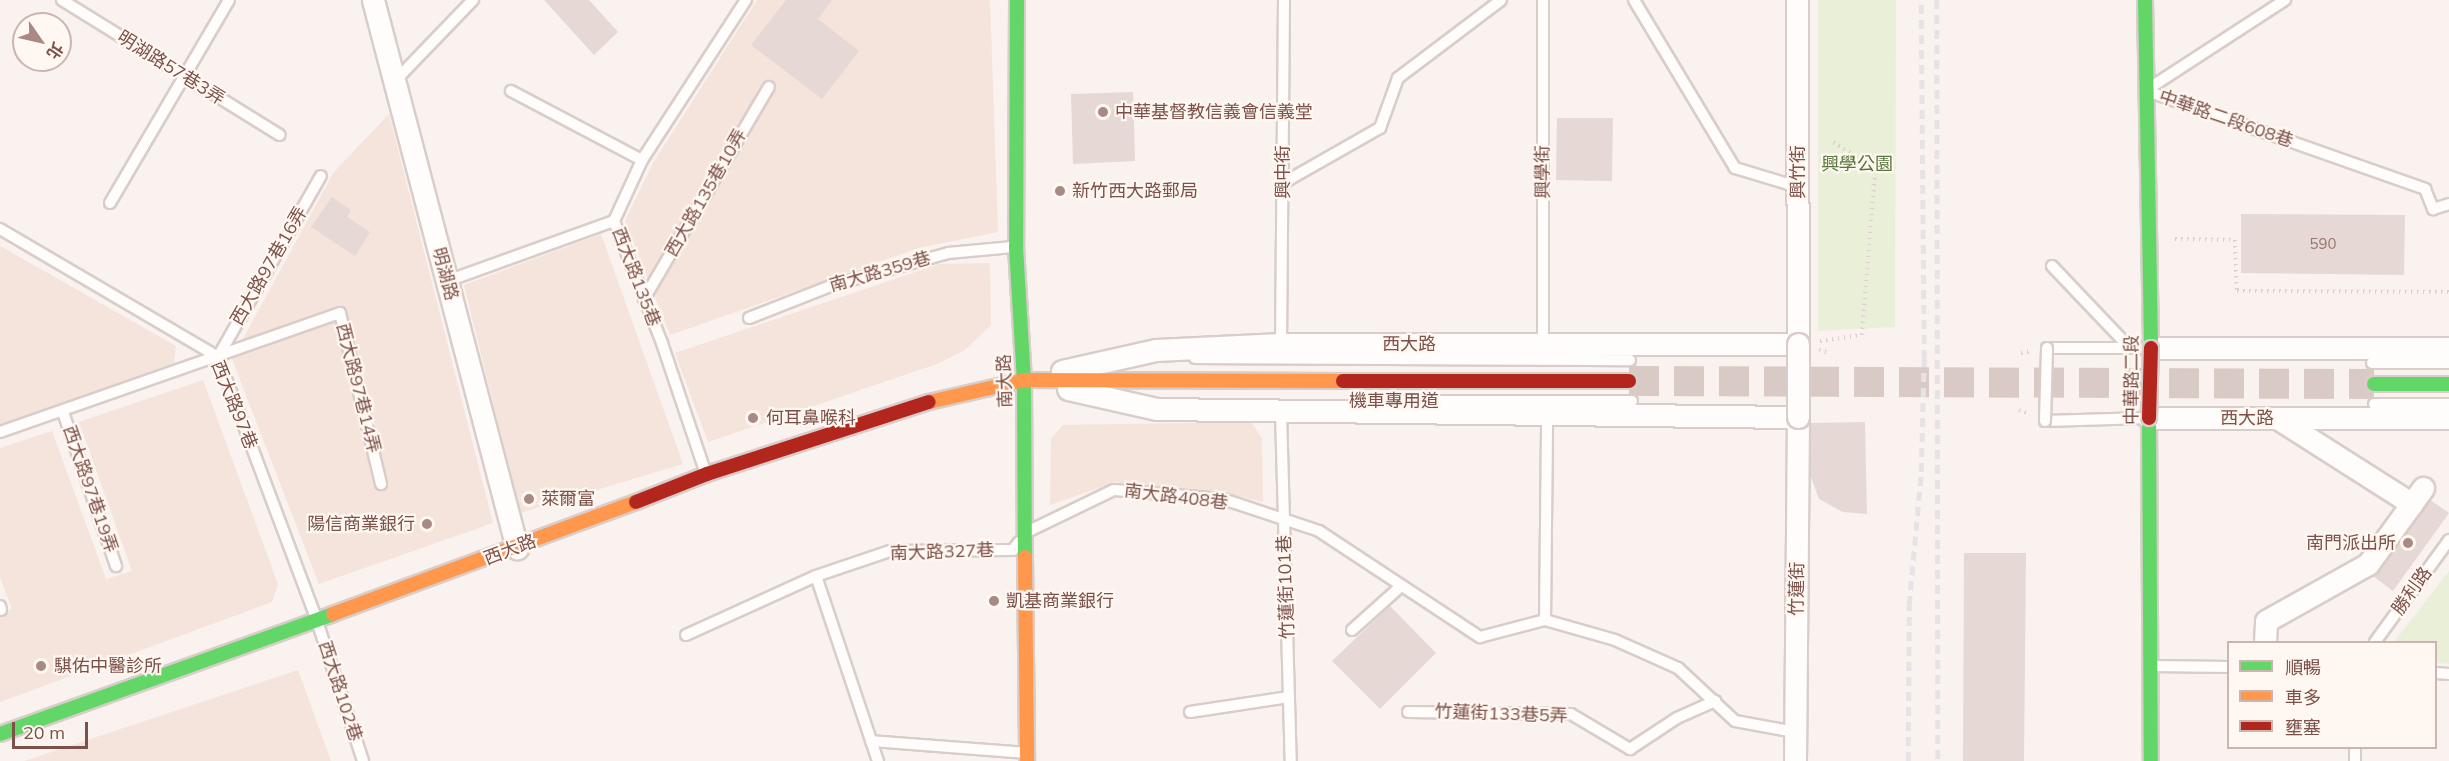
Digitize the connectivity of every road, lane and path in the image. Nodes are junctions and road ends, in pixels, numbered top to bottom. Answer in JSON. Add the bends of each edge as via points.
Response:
{"nodes":[{"id":1,"x":62,"y":0,"type":"edge"},
{"id":2,"x":229,"y":0,"type":"edge"},
{"id":3,"x":373,"y":0,"type":"edge"},
{"id":4,"x":473,"y":0,"type":"edge"},
{"id":5,"x":746,"y":0,"type":"edge"},
{"id":6,"x":1017,"y":0,"type":"edge"},
{"id":7,"x":1284,"y":0,"type":"edge"},
{"id":8,"x":1501,"y":0,"type":"edge"},
{"id":9,"x":1543,"y":0,"type":"edge"},
{"id":10,"x":1634,"y":0,"type":"edge"},
{"id":11,"x":1797,"y":0,"type":"edge"},
{"id":12,"x":2145,"y":0,"type":"edge"},
{"id":13,"x":2285,"y":0,"type":"edge"},
{"id":14,"x":186,"y":77,"type":"junction"},
{"id":15,"x":394,"y":82,"type":"junction"},
{"id":16,"x":769,"y":87,"type":"dead end"},
{"id":17,"x":511,"y":91,"type":"dead end"},
{"id":18,"x":280,"y":135,"type":"dead end"},
{"id":19,"x":1832,"y":141,"type":"dead end"},
{"id":20,"x":642,"y":160,"type":"junction"},
{"id":21,"x":321,"y":176,"type":"dead end"},
{"id":22,"x":1283,"y":183,"type":"junction"},
{"id":23,"x":1798,"y":187,"type":"junction"},
{"id":24,"x":110,"y":203,"type":"dead end"},
{"id":25,"x":2449,"y":204,"type":"edge"},
{"id":26,"x":614,"y":221,"type":"junction"},
{"id":27,"x":0,"y":229,"type":"edge"},
{"id":28,"x":2149,"y":239,"type":"junction"},
{"id":29,"x":1016,"y":247,"type":"junction"},
{"id":30,"x":2052,"y":266,"type":"dead end"},
{"id":31,"x":447,"y":281,"type":"junction"},
{"id":32,"x":2449,"y":292,"type":"edge"},
{"id":33,"x":644,"y":299,"type":"junction"},
{"id":34,"x":749,"y":318,"type":"dead end"},
{"id":35,"x":1281,"y":344,"type":"junction"},
{"id":36,"x":1543,"y":344,"type":"junction"},
{"id":37,"x":1798,"y":344,"type":"junction"},
{"id":38,"x":2140,"y":348,"type":"junction"},
{"id":39,"x":2449,"y":348,"type":"edge"},
{"id":40,"x":1156,"y":350,"type":"junction"},
{"id":41,"x":218,"y":357,"type":"junction"},
{"id":42,"x":1630,"y":360,"type":"dead end"},
{"id":43,"x":2372,"y":363,"type":"dead end"},
{"id":44,"x":2449,"y":363,"type":"edge"},
{"id":45,"x":1024,"y":380,"type":"junction"},
{"id":46,"x":1629,"y":381,"type":"tunnel mouth"},
{"id":47,"x":2374,"y":384,"type":"tunnel mouth"},
{"id":48,"x":2449,"y":384,"type":"edge"},
{"id":49,"x":1632,"y":401,"type":"dead end"},
{"id":50,"x":2374,"y":404,"type":"dead end"},
{"id":51,"x":2449,"y":404,"type":"edge"},
{"id":52,"x":1157,"y":408,"type":"junction"},
{"id":53,"x":63,"y":412,"type":"junction"},
{"id":54,"x":1281,"y":413,"type":"junction"},
{"id":55,"x":1547,"y":416,"type":"junction"},
{"id":56,"x":1798,"y":417,"type":"junction"},
{"id":57,"x":2150,"y":418,"type":"junction"},
{"id":58,"x":2277,"y":418,"type":"junction"},
{"id":59,"x":2449,"y":418,"type":"edge"},
{"id":60,"x":0,"y":432,"type":"edge"},
{"id":61,"x":706,"y":474,"type":"junction"},
{"id":62,"x":381,"y":484,"type":"dead end"},
{"id":63,"x":1284,"y":520,"type":"junction"},
{"id":64,"x":1026,"y":532,"type":"junction"},
{"id":65,"x":2449,"y":540,"type":"edge"},
{"id":66,"x":517,"y":548,"type":"junction"},
{"id":67,"x":116,"y":566,"type":"dead end"},
{"id":68,"x":816,"y":576,"type":"junction"},
{"id":69,"x":1401,"y":586,"type":"junction"},
{"id":70,"x":1545,"y":620,"type":"junction"},
{"id":71,"x":317,"y":621,"type":"junction"},
{"id":72,"x":1352,"y":630,"type":"dead end"},
{"id":73,"x":686,"y":635,"type":"dead end"},
{"id":74,"x":2265,"y":641,"type":"edge"},
{"id":75,"x":2376,"y":641,"type":"edge"},
{"id":76,"x":2150,"y":666,"type":"junction"},
{"id":77,"x":2227,"y":667,"type":"edge"},
{"id":78,"x":1289,"y":697,"type":"junction"},
{"id":79,"x":1715,"y":701,"type":"junction"},
{"id":80,"x":1190,"y":712,"type":"dead end"},
{"id":81,"x":1408,"y":712,"type":"dead end"},
{"id":82,"x":1795,"y":732,"type":"junction"},
{"id":83,"x":0,"y":734,"type":"edge"},
{"id":84,"x":871,"y":741,"type":"junction"},
{"id":85,"x":1630,"y":749,"type":"junction"},
{"id":86,"x":1027,"y":757,"type":"edge"},
{"id":87,"x":363,"y":761,"type":"edge"},
{"id":88,"x":878,"y":761,"type":"edge"},
{"id":89,"x":1291,"y":761,"type":"edge"},
{"id":90,"x":1625,"y":761,"type":"edge"},
{"id":91,"x":1795,"y":761,"type":"edge"},
{"id":92,"x":2151,"y":761,"type":"edge"}],
"edges":[{"from":1,"to":14,"type":"lane","name":"明湖路57巷3弄"},
{"from":2,"to":14,"type":"lane"},
{"from":3,"to":15,"type":"street","name":"明湖路"},
{"from":4,"to":15,"type":"lane"},
{"from":5,"to":20,"type":"lane","name":"西大路135巷"},
{"from":6,"to":29,"type":"street","name":"南大路"},
{"from":7,"to":22,"type":"lane","name":"興中街"},
{"from":8,"to":22,"type":"lane","via":[[1398,78],[1380,128]]},
{"from":9,"to":36,"type":"lane","name":"興學街"},
{"from":10,"to":23,"type":"lane","via":[[1735,168]]},
{"from":11,"to":23,"type":"street","name":"興竹街"},
{"from":12,"to":28,"type":"street","name":"中華路二段"},
{"from":13,"to":25,"type":"lane","name":"中華路二段608巷","via":[[2174,69],[2146,91],[2425,189],[2433,209]]},
{"from":14,"to":18,"type":"lane","name":"明湖路57巷3弄"},
{"from":14,"to":24,"type":"lane"},
{"from":15,"to":31,"type":"street","name":"明湖路"},
{"from":16,"to":33,"type":"lane","name":"西大路135巷10弄"},
{"from":17,"to":20,"type":"lane"},
{"from":19,"to":37,"type":"path","via":[[1875,169],[1862,334]]},
{"from":20,"to":26,"type":"lane","name":"西大路135巷"},
{"from":21,"to":41,"type":"lane","name":"西大路97巷16弄"},
{"from":22,"to":35,"type":"lane","name":"興中街"},
{"from":23,"to":37,"type":"street","name":"興竹街"},
{"from":26,"to":31,"type":"lane"},
{"from":26,"to":33,"type":"lane","name":"西大路135巷"},
{"from":27,"to":41,"type":"lane","name":"西大路97巷"},
{"from":28,"to":32,"type":"path","via":[[2235,240],[2237,291]]},
{"from":28,"to":38,"type":"street","name":"中華路二段"},
{"from":29,"to":34,"type":"lane","name":"南大路359巷","via":[[948,253],[832,285]]},
{"from":29,"to":45,"type":"street","name":"南大路"},
{"from":30,"to":38,"type":"lane"},
{"from":31,"to":66,"type":"street","name":"明湖路"},
{"from":33,"to":61,"type":"lane","name":"西大路135巷"},
{"from":35,"to":36,"type":"street","name":"西大路"},
{"from":35,"to":40,"type":"street","name":"西大路"},
{"from":36,"to":37,"type":"street","name":"西大路"},
{"from":37,"to":56,"type":"street","name":"興竹街","bridge":true},
{"from":38,"to":39,"type":"street"},
{"from":38,"to":57,"type":"street","name":"中華路二段","bridge":true},
{"from":38,"to":57,"type":"lane","name":"西大路","bridge":true,"via":[[2047,348],[2044,421]]},
{"from":40,"to":42,"type":"lane","via":[[1193,358]]},
{"from":40,"to":45,"type":"street","name":"西大路"},
{"from":41,"to":53,"type":"lane","name":"西大路97巷19弄"},
{"from":41,"to":62,"type":"lane","name":"西大路97巷14弄","via":[[340,313]]},
{"from":41,"to":71,"type":"lane","name":"西大路97巷"},
{"from":43,"to":44,"type":"lane"},
{"from":45,"to":46,"type":"street","name":"西大路"},
{"from":45,"to":52,"type":"street","name":"西大路"},
{"from":45,"to":61,"type":"street","name":"西大路","via":[[944,397]]},
{"from":45,"to":64,"type":"street","name":"南大路"},
{"from":47,"to":48,"type":"street"},
{"from":49,"to":52,"type":"lane","name":"機車專用道","via":[[1189,402]]},
{"from":50,"to":51,"type":"lane"},
{"from":52,"to":54,"type":"street","name":"西大路"},
{"from":53,"to":60,"type":"lane","name":"西大路97巷19弄"},
{"from":53,"to":67,"type":"lane","name":"西大路97巷19弄"},
{"from":54,"to":55,"type":"street","name":"西大路"},
{"from":54,"to":63,"type":"lane","name":"竹蓮街101巷"},
{"from":55,"to":56,"type":"street","name":"西大路"},
{"from":55,"to":70,"type":"lane"},
{"from":56,"to":82,"type":"street","name":"竹蓮街"},
{"from":57,"to":58,"type":"street","name":"西大路"},
{"from":57,"to":76,"type":"street","name":"中華路二段"},
{"from":58,"to":59,"type":"street","name":"西大路"},
{"from":58,"to":74,"type":"street","via":[[2418,496],[2368,564],[2266,621]]},
{"from":61,"to":66,"type":"street","name":"西大路"},
{"from":63,"to":64,"type":"lane","name":"南大路408巷","via":[[1222,499],[1114,490]]},
{"from":63,"to":69,"type":"lane","name":"南大路408巷","via":[[1319,531]]},
{"from":63,"to":78,"type":"lane","name":"竹蓮街101巷"},
{"from":64,"to":68,"type":"lane","name":"南大路327巷","via":[[1013,550],[890,551]]},
{"from":64,"to":86,"type":"street","name":"南大路"},
{"from":65,"to":75,"type":"lane","name":"勝利路"},
{"from":66,"to":71,"type":"street","name":"西大路"},
{"from":68,"to":73,"type":"lane","name":"南大路327巷"},
{"from":68,"to":84,"type":"lane"},
{"from":69,"to":70,"type":"lane","name":"南大路408巷","via":[[1480,637]]},
{"from":69,"to":72,"type":"lane"},
{"from":70,"to":79,"type":"lane","via":[[1615,640],[1678,668]]},
{"from":71,"to":83,"type":"street","name":"西大路"},
{"from":71,"to":87,"type":"lane","name":"西大路102巷"},
{"from":76,"to":77,"type":"lane"},
{"from":76,"to":92,"type":"street","name":"中華路二段"},
{"from":78,"to":80,"type":"lane"},
{"from":78,"to":89,"type":"lane","name":"竹蓮街101巷"},
{"from":79,"to":82,"type":"lane","via":[[1735,721]]},
{"from":79,"to":85,"type":"lane","via":[[1677,718]]},
{"from":81,"to":85,"type":"lane","name":"竹蓮街133巷5弄","via":[[1571,714]]},
{"from":82,"to":91,"type":"street","name":"竹蓮街"},
{"from":84,"to":86,"type":"lane"},
{"from":84,"to":88,"type":"lane"},
{"from":85,"to":90,"type":"lane"}]}
